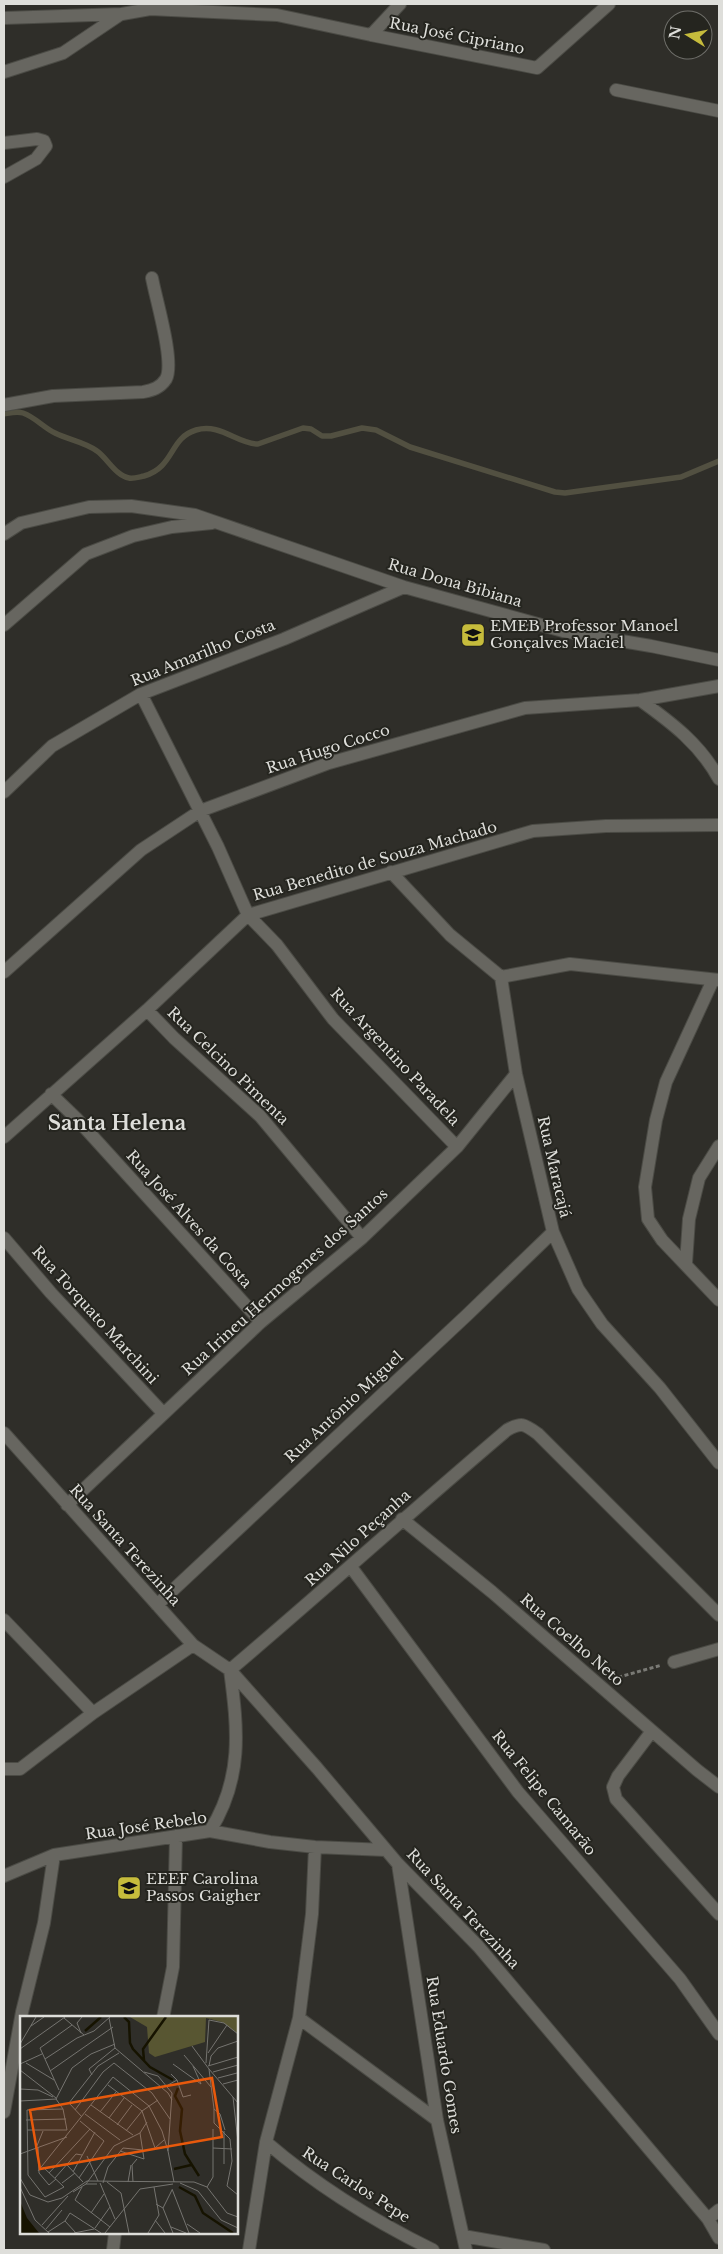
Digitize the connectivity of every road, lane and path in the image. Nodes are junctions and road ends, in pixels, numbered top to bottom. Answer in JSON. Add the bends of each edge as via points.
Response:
{"nodes":[{"id":1,"x":400,"y":4,"type":"edge"},
{"id":2,"x":609,"y":4,"type":"edge"},
{"id":3,"x":122,"y":14,"type":"junction"},
{"id":4,"x":4,"y":18,"type":"edge"},
{"id":5,"x":371,"y":35,"type":"junction"},
{"id":6,"x":4,"y":72,"type":"edge"},
{"id":7,"x":616,"y":90,"type":"dead end"},
{"id":8,"x":719,"y":111,"type":"edge"},
{"id":9,"x":4,"y":143,"type":"edge"},
{"id":10,"x":4,"y":177,"type":"edge"},
{"id":11,"x":152,"y":278,"type":"dead end"},
{"id":12,"x":4,"y":405,"type":"edge"},
{"id":13,"x":217,"y":522,"type":"junction"},
{"id":14,"x":4,"y":534,"type":"edge"},
{"id":15,"x":404,"y":587,"type":"junction"},
{"id":16,"x":4,"y":625,"type":"edge"},
{"id":17,"x":719,"y":660,"type":"edge"},
{"id":18,"x":719,"y":686,"type":"edge"},
{"id":19,"x":141,"y":694,"type":"junction"},
{"id":20,"x":640,"y":700,"type":"junction"},
{"id":21,"x":719,"y":779,"type":"edge"},
{"id":22,"x":4,"y":792,"type":"edge"},
{"id":23,"x":200,"y":811,"type":"junction"},
{"id":24,"x":719,"y":825,"type":"edge"},
{"id":25,"x":391,"y":872,"type":"junction"},
{"id":26,"x":248,"y":915,"type":"junction"},
{"id":27,"x":4,"y":972,"type":"edge"},
{"id":28,"x":501,"y":977,"type":"junction"},
{"id":29,"x":716,"y":980,"type":"edge"},
{"id":30,"x":147,"y":1010,"type":"junction"},
{"id":31,"x":516,"y":1074,"type":"junction"},
{"id":32,"x":51,"y":1094,"type":"junction"},
{"id":33,"x":4,"y":1137,"type":"edge"},
{"id":34,"x":719,"y":1146,"type":"edge"},
{"id":35,"x":457,"y":1147,"type":"junction"},
{"id":36,"x":553,"y":1232,"type":"junction"},
{"id":37,"x":4,"y":1238,"type":"edge"},
{"id":38,"x":362,"y":1238,"type":"junction"},
{"id":39,"x":686,"y":1263,"type":"junction"},
{"id":40,"x":719,"y":1300,"type":"edge"},
{"id":41,"x":261,"y":1322,"type":"junction"},
{"id":42,"x":163,"y":1413,"type":"junction"},
{"id":43,"x":4,"y":1433,"type":"edge"},
{"id":44,"x":719,"y":1463,"type":"edge"},
{"id":45,"x":67,"y":1505,"type":"junction"},
{"id":46,"x":402,"y":1519,"type":"junction"},
{"id":47,"x":351,"y":1567,"type":"junction"},
{"id":48,"x":157,"y":1605,"type":"junction"},
{"id":49,"x":719,"y":1615,"type":"edge"},
{"id":50,"x":4,"y":1620,"type":"edge"},
{"id":51,"x":193,"y":1644,"type":"junction"},
{"id":52,"x":719,"y":1649,"type":"edge"},
{"id":53,"x":674,"y":1662,"type":"joint"},
{"id":54,"x":230,"y":1670,"type":"junction"},
{"id":55,"x":596,"y":1683,"type":"junction"},
{"id":56,"x":93,"y":1713,"type":"junction"},
{"id":57,"x":652,"y":1731,"type":"junction"},
{"id":58,"x":4,"y":1769,"type":"edge"},
{"id":59,"x":719,"y":1786,"type":"edge"},
{"id":60,"x":210,"y":1831,"type":"junction"},
{"id":61,"x":176,"y":1836,"type":"junction"},
{"id":62,"x":315,"y":1847,"type":"junction"},
{"id":63,"x":386,"y":1850,"type":"junction"},
{"id":64,"x":54,"y":1855,"type":"junction"},
{"id":65,"x":398,"y":1864,"type":"junction"},
{"id":66,"x":4,"y":1876,"type":"edge"},
{"id":67,"x":719,"y":1914,"type":"edge"},
{"id":68,"x":21,"y":2016,"type":"edge"},
{"id":69,"x":163,"y":2016,"type":"edge"},
{"id":70,"x":299,"y":2018,"type":"junction"},
{"id":71,"x":20,"y":2023,"type":"edge"},
{"id":72,"x":719,"y":2034,"type":"edge"},
{"id":73,"x":4,"y":2112,"type":"edge"},
{"id":74,"x":437,"y":2120,"type":"junction"},
{"id":75,"x":266,"y":2142,"type":"junction"},
{"id":76,"x":719,"y":2210,"type":"edge"},
{"id":77,"x":708,"y":2219,"type":"junction"},
{"id":78,"x":115,"y":2234,"type":"edge"},
{"id":79,"x":463,"y":2236,"type":"junction"},
{"id":80,"x":719,"y":2238,"type":"edge"},
{"id":81,"x":113,"y":2250,"type":"edge"},
{"id":82,"x":249,"y":2250,"type":"edge"},
{"id":83,"x":433,"y":2250,"type":"edge"},
{"id":84,"x":466,"y":2250,"type":"edge"},
{"id":85,"x":544,"y":2250,"type":"edge"}],
"edges":[{"from":1,"to":5,"type":"street"},
{"from":2,"to":5,"type":"street","name":"Rua José Cipriano","via":[[536,68]]},
{"from":3,"to":4,"type":"street","name":"Rua José Cipriano"},
{"from":3,"to":5,"type":"street","name":"Rua José Cipriano","via":[[150,9],[277,15]]},
{"from":3,"to":6,"type":"street","via":[[63,53]]},
{"from":7,"to":8,"type":"street"},
{"from":9,"to":10,"type":"street","via":[[37,139],[44,141],[46,146],[36,159]]},
{"from":11,"to":12,"type":"street","via":[[169,355],[167,377],[157,388],[143,392],[53,396]]},
{"from":13,"to":14,"type":"street","name":"Rua Dona Bibiana","via":[[195,515],[131,506],[89,507],[21,523]]},
{"from":13,"to":15,"type":"street","name":"Rua Dona Bibiana"},
{"from":13,"to":16,"type":"street","via":[[133,536],[86,554]]},
{"from":15,"to":17,"type":"street","name":"Rua Dona Bibiana","via":[[563,631]]},
{"from":15,"to":19,"type":"street","name":"Rua Amarilho Costa","via":[[284,639]]},
{"from":18,"to":20,"type":"street","name":"Rua Hugo Cocco"},
{"from":19,"to":22,"type":"street","name":"Rua Amarilho Costa","via":[[52,746]]},
{"from":19,"to":23,"type":"street","name":"Rua Argentino Paradela"},
{"from":20,"to":21,"type":"street","via":[[681,729]]},
{"from":20,"to":23,"type":"street","name":"Rua Hugo Cocco","via":[[526,708],[329,763]]},
{"from":23,"to":26,"type":"street","name":"Rua Argentino Paradela"},
{"from":23,"to":27,"type":"street","name":"Rua Hugo Cocco","via":[[142,850]]},
{"from":24,"to":25,"type":"street","name":"Rua Benedito de Souza Machado","via":[[606,826],[533,832]]},
{"from":25,"to":26,"type":"street","name":"Rua Benedito de Souza Machado"},
{"from":25,"to":28,"type":"street","via":[[450,935]]},
{"from":26,"to":30,"type":"street","name":"Rua Benedito de Souza Machado"},
{"from":26,"to":35,"type":"street","name":"Rua Argentino Paradela","via":[[277,945],[333,1019]]},
{"from":28,"to":29,"type":"street","via":[[570,964]]},
{"from":28,"to":31,"type":"street","name":"Rua Maracajá"},
{"from":29,"to":39,"type":"street","via":[[666,1082],[645,1187],[648,1219],[662,1240]]},
{"from":30,"to":32,"type":"street","name":"Rua Benedito de Souza Machado"},
{"from":30,"to":38,"type":"street","name":"Rua Celcino Pimenta","via":[[260,1116]]},
{"from":31,"to":35,"type":"street","name":"Rua Irineu Hermogenes dos Santos"},
{"from":31,"to":36,"type":"street","name":"Rua Maracajá"},
{"from":32,"to":33,"type":"street","name":"Rua Benedito de Souza Machado"},
{"from":32,"to":41,"type":"street","name":"Rua José Alves da Costa"},
{"from":34,"to":39,"type":"street","via":[[699,1178],[689,1219]]},
{"from":35,"to":38,"type":"street","name":"Rua Irineu Hermogenes dos Santos"},
{"from":36,"to":44,"type":"street","name":"Rua Maracajá","via":[[578,1289],[602,1324],[660,1388]]},
{"from":36,"to":48,"type":"street","name":"Rua Antônio Miguel"},
{"from":37,"to":42,"type":"street","name":"Rua Torquato Marchini"},
{"from":38,"to":41,"type":"street","name":"Rua Irineu Hermogenes dos Santos"},
{"from":39,"to":40,"type":"street"},
{"from":41,"to":42,"type":"street","name":"Rua Irineu Hermogenes dos Santos"},
{"from":42,"to":45,"type":"street","name":"Rua Irineu Hermogenes dos Santos"},
{"from":43,"to":45,"type":"street","name":"Rua Santa Terezinha"},
{"from":45,"to":48,"type":"street","name":"Rua Santa Terezinha"},
{"from":46,"to":47,"type":"street","name":"Rua Nilo Peçanha"},
{"from":46,"to":49,"type":"street","name":"Rua Nilo Peçanha","via":[[507,1430],[518,1424],[526,1425]]},
{"from":46,"to":55,"type":"street","name":"Rua Coelho Neto"},
{"from":47,"to":54,"type":"street","name":"Rua Nilo Peçanha"},
{"from":47,"to":72,"type":"street","name":"Rua Felipe Camarão","via":[[518,1792],[680,1979]]},
{"from":48,"to":51,"type":"street","name":"Rua Santa Terezinha"},
{"from":50,"to":56,"type":"street"},
{"from":51,"to":54,"type":"street","name":"Rua Santa Terezinha"},
{"from":51,"to":56,"type":"street"},
{"from":52,"to":53,"type":"street"},
{"from":53,"to":55,"type":"path"},
{"from":54,"to":60,"type":"street","via":[[237,1724],[235,1765],[223,1810]]},
{"from":54,"to":63,"type":"street","name":"Rua Santa Terezinha"},
{"from":55,"to":57,"type":"street","name":"Rua Coelho Neto"},
{"from":56,"to":58,"type":"street","via":[[20,1769]]},
{"from":57,"to":59,"type":"street","name":"Rua Coelho Neto"},
{"from":57,"to":67,"type":"street","via":[[618,1776],[614,1787],[616,1800]]},
{"from":60,"to":61,"type":"street","name":"Rua José Rebelo"},
{"from":60,"to":62,"type":"street","name":"Rua José Rebelo"},
{"from":61,"to":64,"type":"street","name":"Rua José Rebelo"},
{"from":61,"to":69,"type":"street","via":[[173,1967]]},
{"from":62,"to":63,"type":"street","name":"Rua José Rebelo"},
{"from":62,"to":70,"type":"street","via":[[312,1914]]},
{"from":63,"to":65,"type":"street","name":"Rua Santa Terezinha"},
{"from":64,"to":66,"type":"street","name":"Rua José Rebelo"},
{"from":64,"to":68,"type":"street","via":[[44,1924]]},
{"from":65,"to":74,"type":"street","name":"Rua Eduardo Gomes"},
{"from":65,"to":77,"type":"street","name":"Rua Santa Terezinha","via":[[478,1946]]},
{"from":70,"to":74,"type":"street"},
{"from":70,"to":75,"type":"street"},
{"from":71,"to":73,"type":"street"},
{"from":74,"to":79,"type":"street","name":"Rua Eduardo Gomes"},
{"from":75,"to":82,"type":"street"},
{"from":75,"to":83,"type":"street","name":"Rua Carlos Pepe","via":[[293,2165],[360,2210]]},
{"from":76,"to":77,"type":"street"},
{"from":77,"to":80,"type":"street","name":"Rua Santa Terezinha"},
{"from":78,"to":81,"type":"street"},
{"from":79,"to":84,"type":"street","name":"Rua Eduardo Gomes"},
{"from":79,"to":85,"type":"street"}]}
